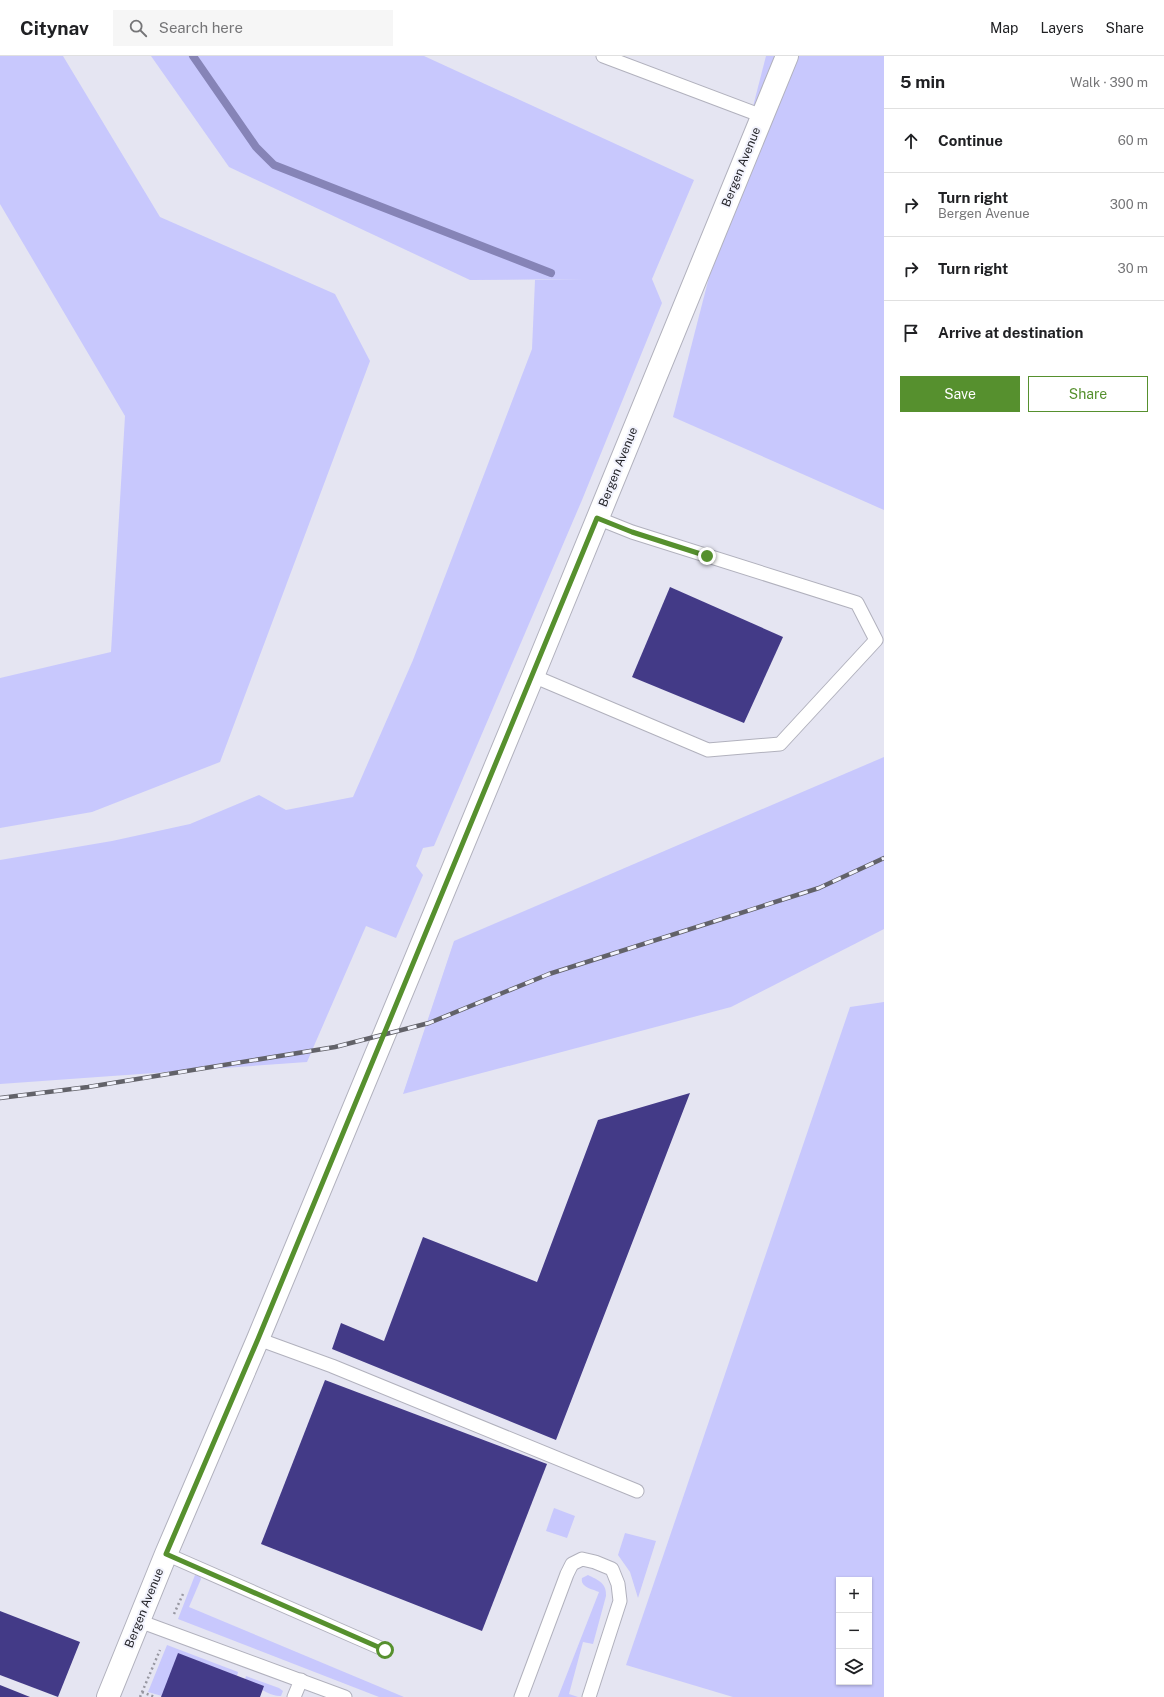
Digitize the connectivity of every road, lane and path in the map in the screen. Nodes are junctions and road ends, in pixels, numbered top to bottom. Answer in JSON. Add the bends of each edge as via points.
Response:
{"nodes":[{"id":1,"x":603,"y":56,"type":"edge"},
{"id":2,"x":787,"y":56,"type":"edge"},
{"id":3,"x":762,"y":116,"type":"junction"},
{"id":4,"x":597,"y":518,"type":"junction"},
{"id":5,"x":533,"y":676,"type":"junction"},
{"id":6,"x":258,"y":1339,"type":"junction"},
{"id":7,"x":638,"y":1491,"type":"dead end"},
{"id":8,"x":166,"y":1554,"type":"junction"},
{"id":9,"x":139,"y":1621,"type":"junction"},
{"id":10,"x":385,"y":1650,"type":"dead end"},
{"id":11,"x":301,"y":1680,"type":"junction"},
{"id":12,"x":142,"y":1692,"type":"dead end"},
{"id":13,"x":108,"y":1697,"type":"edge"},
{"id":14,"x":155,"y":1697,"type":"edge"},
{"id":15,"x":294,"y":1697,"type":"edge"},
{"id":16,"x":345,"y":1697,"type":"edge"},
{"id":17,"x":521,"y":1697,"type":"edge"},
{"id":18,"x":589,"y":1697,"type":"edge"}],
"edges":[{"from":1,"to":3,"type":"lane"},
{"from":2,"to":3,"type":"street","name":"Bergen Avenue"},
{"from":3,"to":4,"type":"street","name":"Bergen Avenue"},
{"from":4,"to":5,"type":"street","name":"Bergen Avenue"},
{"from":4,"to":5,"type":"lane","via":[[632,532],[857,603],[876,640],[780,744],[708,750]]},
{"from":5,"to":6,"type":"street","name":"Bergen Avenue"},
{"from":6,"to":7,"type":"lane","via":[[339,1369]]},
{"from":6,"to":8,"type":"street","name":"Bergen Avenue"},
{"from":8,"to":9,"type":"street","name":"Bergen Avenue"},
{"from":8,"to":10,"type":"lane"},
{"from":9,"to":11,"type":"lane"},
{"from":9,"to":13,"type":"street","name":"Bergen Avenue"},
{"from":11,"to":15,"type":"lane"},
{"from":11,"to":16,"type":"lane"},
{"from":12,"to":14,"type":"path"},
{"from":17,"to":18,"type":"lane","via":[[567,1574],[572,1564],[582,1559],[612,1569],[618,1584],[620,1601]]}]}
